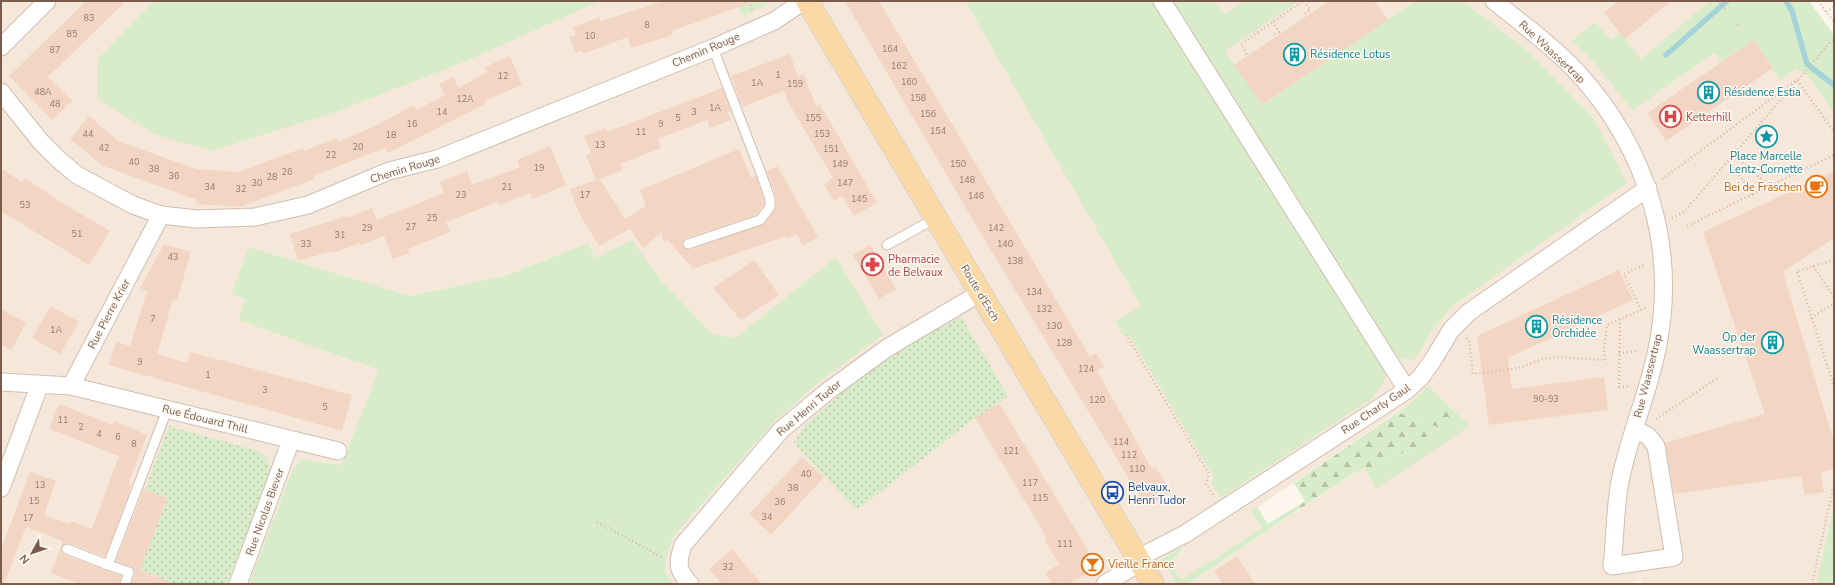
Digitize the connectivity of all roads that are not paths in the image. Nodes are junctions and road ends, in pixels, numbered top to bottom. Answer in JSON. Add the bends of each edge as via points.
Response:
{"nodes":[{"id":1,"x":47,"y":1,"type":"edge"},
{"id":2,"x":805,"y":1,"type":"edge"},
{"id":3,"x":1162,"y":1,"type":"edge"},
{"id":4,"x":1494,"y":1,"type":"edge"},
{"id":5,"x":1,"y":47,"type":"edge"},
{"id":6,"x":713,"y":48,"type":"junction"},
{"id":7,"x":1,"y":92,"type":"edge"},
{"id":8,"x":1648,"y":188,"type":"junction"},
{"id":9,"x":161,"y":214,"type":"junction"},
{"id":10,"x":936,"y":218,"type":"junction"},
{"id":11,"x":688,"y":244,"type":"dead end"},
{"id":12,"x":888,"y":245,"type":"dead end"},
{"id":13,"x":980,"y":294,"type":"junction"},
{"id":14,"x":1,"y":382,"type":"edge"},
{"id":15,"x":40,"y":384,"type":"junction"},
{"id":16,"x":71,"y":386,"type":"junction"},
{"id":17,"x":1407,"y":390,"type":"junction"},
{"id":18,"x":167,"y":410,"type":"junction"},
{"id":19,"x":1634,"y":429,"type":"junction"},
{"id":20,"x":291,"y":440,"type":"junction"},
{"id":21,"x":338,"y":451,"type":"dead end"},
{"id":22,"x":1,"y":488,"type":"edge"},
{"id":23,"x":67,"y":549,"type":"dead end"},
{"id":24,"x":1139,"y":560,"type":"junction"},
{"id":25,"x":108,"y":565,"type":"junction"},
{"id":26,"x":125,"y":584,"type":"edge"},
{"id":27,"x":238,"y":584,"type":"edge"},
{"id":28,"x":690,"y":584,"type":"edge"},
{"id":29,"x":1105,"y":584,"type":"edge"},
{"id":30,"x":1153,"y":584,"type":"edge"}],
"edges":[{"from":1,"to":5,"type":"street"},
{"from":2,"to":6,"type":"street","name":"Chemin Rouge","via":[[774,21]]},
{"from":2,"to":10,"type":"main road","name":"Route d'Esch"},
{"from":3,"to":17,"type":"street"},
{"from":4,"to":8,"type":"street","name":"Rue Waassertrap","via":[[1578,72],[1609,110],[1630,147]]},
{"from":6,"to":9,"type":"street","name":"Chemin Rouge","via":[[438,159],[389,171],[308,205],[255,217],[197,219]]},
{"from":6,"to":11,"type":"lane","via":[[762,176],[770,207],[760,220]]},
{"from":7,"to":9,"type":"street","name":"Chemin Rouge","via":[[41,142],[77,175],[133,205]]},
{"from":8,"to":17,"type":"street","name":"Rue Charly Gaul","via":[[1469,312],[1452,330],[1420,378]]},
{"from":8,"to":19,"type":"street","name":"Rue Waassertrap","via":[[1658,223],[1663,300],[1657,349]]},
{"from":9,"to":16,"type":"street","name":"Rue Pierre Krier"},
{"from":10,"to":12,"type":"lane"},
{"from":10,"to":13,"type":"main road","name":"Route d'Esch"},
{"from":13,"to":24,"type":"main road","name":"Route d'Esch"},
{"from":13,"to":28,"type":"street","name":"Rue Henri Tudor","via":[[887,348],[828,391],[781,430],[683,545],[678,560],[682,575]]},
{"from":14,"to":15,"type":"street"},
{"from":15,"to":16,"type":"street"},
{"from":15,"to":22,"type":"street"},
{"from":16,"to":18,"type":"street","name":"Rue Édouard Thill"},
{"from":17,"to":24,"type":"street","name":"Rue Charly Gaul","via":[[1223,511],[1177,539],[1153,549]]},
{"from":18,"to":20,"type":"street","name":"Rue Édouard Thill"},
{"from":18,"to":25,"type":"lane"},
{"from":19,"to":19,"type":"street","name":"Rue Waassertrap","via":[[1648,436],[1656,446],[1674,557],[1612,566],[1620,486]]},
{"from":20,"to":21,"type":"street","name":"Rue Édouard Thill"},
{"from":20,"to":27,"type":"street","name":"Rue Nicolas Biever"},
{"from":23,"to":25,"type":"lane"},
{"from":24,"to":29,"type":"street"},
{"from":24,"to":30,"type":"main road","name":"Route d'Esch"},
{"from":25,"to":26,"type":"lane","via":[[129,572]]}]}
